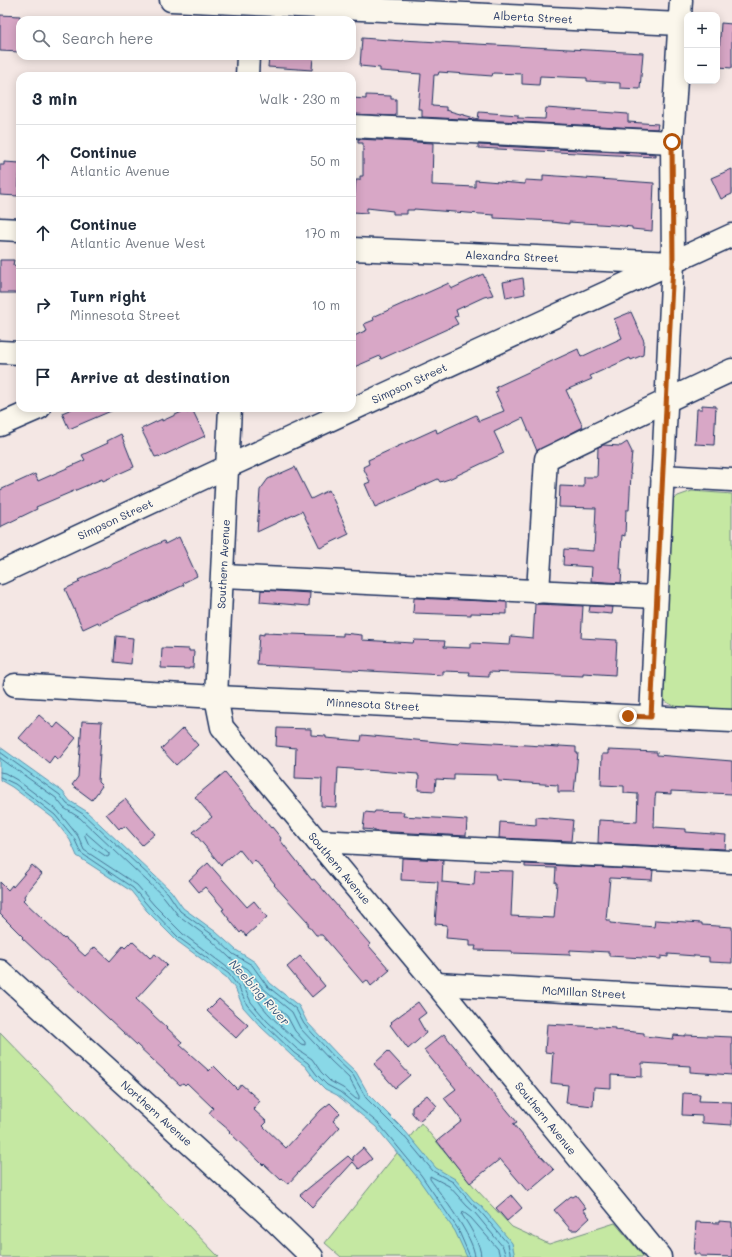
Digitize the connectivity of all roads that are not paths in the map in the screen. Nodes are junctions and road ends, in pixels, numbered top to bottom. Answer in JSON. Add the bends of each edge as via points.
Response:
{"nodes":[{"id":1,"x":171,"y":0,"type":"edge"},
{"id":2,"x":681,"y":0,"type":"edge"},
{"id":3,"x":250,"y":8,"type":"edge"},
{"id":4,"x":680,"y":24,"type":"junction"},
{"id":5,"x":248,"y":60,"type":"edge"},
{"id":6,"x":247,"y":72,"type":"edge"},
{"id":7,"x":356,"y":126,"type":"edge"},
{"id":8,"x":672,"y":142,"type":"junction"},
{"id":9,"x":0,"y":229,"type":"edge"},
{"id":10,"x":16,"y":230,"type":"edge"},
{"id":11,"x":732,"y":236,"type":"edge"},
{"id":12,"x":356,"y":249,"type":"edge"},
{"id":13,"x":376,"y":250,"type":"junction"},
{"id":14,"x":356,"y":261,"type":"edge"},
{"id":15,"x":673,"y":263,"type":"junction"},
{"id":16,"x":0,"y":352,"type":"edge"},
{"id":17,"x":16,"y":353,"type":"edge"},
{"id":18,"x":732,"y":370,"type":"edge"},
{"id":19,"x":666,"y":400,"type":"junction"},
{"id":20,"x":356,"y":408,"type":"edge"},
{"id":21,"x":30,"y":412,"type":"edge"},
{"id":22,"x":230,"y":412,"type":"edge"},
{"id":23,"x":347,"y":412,"type":"edge"},
{"id":24,"x":0,"y":425,"type":"edge"},
{"id":25,"x":227,"y":467,"type":"junction"},
{"id":26,"x":662,"y":476,"type":"junction"},
{"id":27,"x":732,"y":480,"type":"edge"},
{"id":28,"x":0,"y":573,"type":"edge"},
{"id":29,"x":223,"y":576,"type":"junction"},
{"id":30,"x":538,"y":592,"type":"junction"},
{"id":31,"x":656,"y":597,"type":"junction"},
{"id":32,"x":15,"y":685,"type":"dead end"},
{"id":33,"x":216,"y":698,"type":"junction"},
{"id":34,"x":651,"y":717,"type":"junction"},
{"id":35,"x":732,"y":721,"type":"edge"},
{"id":36,"x":317,"y":841,"type":"junction"},
{"id":37,"x":732,"y":862,"type":"edge"},
{"id":38,"x":0,"y":971,"type":"edge"},
{"id":39,"x":436,"y":984,"type":"junction"},
{"id":40,"x":732,"y":1000,"type":"edge"},
{"id":41,"x":312,"y":1257,"type":"edge"},
{"id":42,"x":660,"y":1257,"type":"edge"}],
"edges":[{"from":1,"to":3,"type":"street","name":"Alberta Street"},
{"from":2,"to":4,"type":"street"},
{"from":3,"to":4,"type":"street","name":"Alberta Street"},
{"from":4,"to":8,"type":"street"},
{"from":5,"to":6,"type":"street"},
{"from":7,"to":8,"type":"street"},
{"from":8,"to":15,"type":"street"},
{"from":9,"to":10,"type":"street"},
{"from":11,"to":15,"type":"street","name":"Simpson Street"},
{"from":12,"to":13,"type":"street","name":"Alexandra Street"},
{"from":13,"to":14,"type":"street"},
{"from":13,"to":15,"type":"street","name":"Alexandra Street"},
{"from":15,"to":19,"type":"street"},
{"from":15,"to":20,"type":"street","name":"Simpson Street"},
{"from":16,"to":17,"type":"street"},
{"from":18,"to":19,"type":"street"},
{"from":19,"to":26,"type":"street"},
{"from":19,"to":30,"type":"street","via":[[546,459]]},
{"from":21,"to":24,"type":"street"},
{"from":22,"to":25,"type":"street","name":"Southern Avenue"},
{"from":23,"to":25,"type":"street","name":"Simpson Street"},
{"from":25,"to":28,"type":"street","name":"Simpson Street"},
{"from":25,"to":29,"type":"street","name":"Southern Avenue"},
{"from":26,"to":27,"type":"street"},
{"from":26,"to":31,"type":"street"},
{"from":29,"to":30,"type":"street"},
{"from":29,"to":33,"type":"street","name":"Southern Avenue"},
{"from":30,"to":31,"type":"street"},
{"from":31,"to":34,"type":"street"},
{"from":32,"to":33,"type":"street","name":"Minnesota Street"},
{"from":33,"to":34,"type":"street","name":"Minnesota Street"},
{"from":33,"to":36,"type":"street","name":"Southern Avenue","via":[[222,727]]},
{"from":34,"to":35,"type":"street","name":"Minnesota Street"},
{"from":36,"to":37,"type":"street"},
{"from":36,"to":39,"type":"street","name":"Southern Avenue"},
{"from":38,"to":41,"type":"street","name":"Northern Avenue"},
{"from":39,"to":40,"type":"street","name":"McMillan Street"},
{"from":39,"to":42,"type":"street","name":"Southern Avenue"}]}
